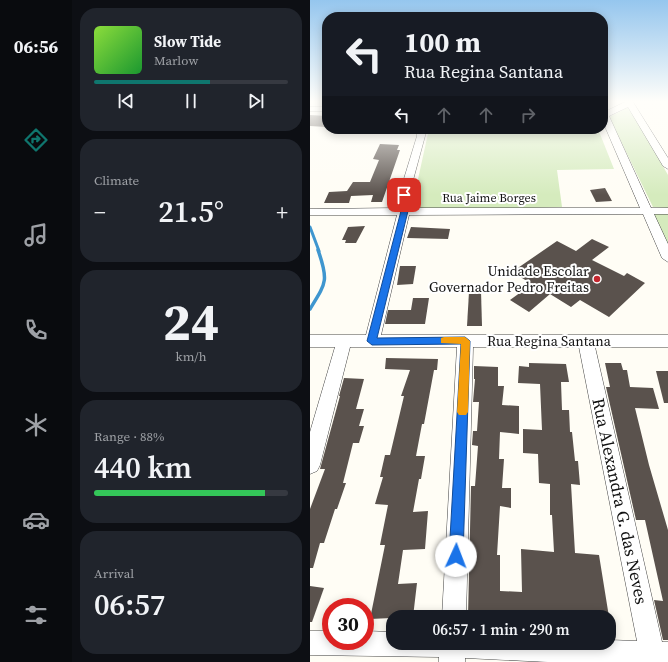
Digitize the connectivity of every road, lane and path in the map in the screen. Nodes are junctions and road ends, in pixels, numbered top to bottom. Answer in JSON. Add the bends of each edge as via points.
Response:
{"nodes":[{"id":1,"x":611,"y":133,"type":"edge"},
{"id":2,"x":648,"y":133,"type":"edge"},
{"id":3,"x":421,"y":134,"type":"edge"},
{"id":4,"x":651,"y":138,"type":"junction"},
{"id":5,"x":662,"y":139,"type":"dead end"},
{"id":6,"x":668,"y":166,"type":"edge"},
{"id":7,"x":647,"y":210,"type":"junction"},
{"id":8,"x":404,"y":211,"type":"junction"},
{"id":9,"x":668,"y":211,"type":"edge"},
{"id":10,"x":310,"y":212,"type":"edge"},
{"id":11,"x":668,"y":258,"type":"edge"},
{"id":12,"x":310,"y":341,"type":"edge"},
{"id":13,"x":344,"y":341,"type":"junction"},
{"id":14,"x":372,"y":341,"type":"junction"},
{"id":15,"x":465,"y":341,"type":"junction"},
{"id":16,"x":586,"y":341,"type":"junction"},
{"id":17,"x":668,"y":341,"type":"edge"},
{"id":18,"x":310,"y":465,"type":"edge"},
{"id":19,"x":454,"y":610,"type":"edge"},
{"id":20,"x":310,"y":643,"type":"edge"},
{"id":21,"x":386,"y":647,"type":"edge"},
{"id":22,"x":452,"y":650,"type":"edge"},
{"id":23,"x":658,"y":657,"type":"edge"}],
"edges":[{"from":1,"to":7,"type":"street"},
{"from":2,"to":4,"type":"street"},
{"from":3,"to":8,"type":"street","via":[[404,195]]},
{"from":4,"to":5,"type":"street"},
{"from":4,"to":6,"type":"street"},
{"from":7,"to":8,"type":"street","name":"Rua Jaime Borges"},
{"from":7,"to":9,"type":"street","name":"Rua Jaime Borges"},
{"from":7,"to":11,"type":"street"},
{"from":8,"to":10,"type":"street","name":"Rua Jaime Borges"},
{"from":8,"to":14,"type":"street"},
{"from":12,"to":13,"type":"street","name":"Rua Regina Santana"},
{"from":13,"to":14,"type":"street","name":"Rua Regina Santana"},
{"from":13,"to":18,"type":"street"},
{"from":14,"to":15,"type":"street","name":"Rua Regina Santana"},
{"from":15,"to":16,"type":"street","name":"Rua Regina Santana"},
{"from":15,"to":19,"type":"street"},
{"from":16,"to":17,"type":"street","name":"Rua Regina Santana"},
{"from":16,"to":23,"type":"street","name":"Rua Alexandra G. das Neves"},
{"from":20,"to":21,"type":"street"},
{"from":22,"to":23,"type":"street"}]}
